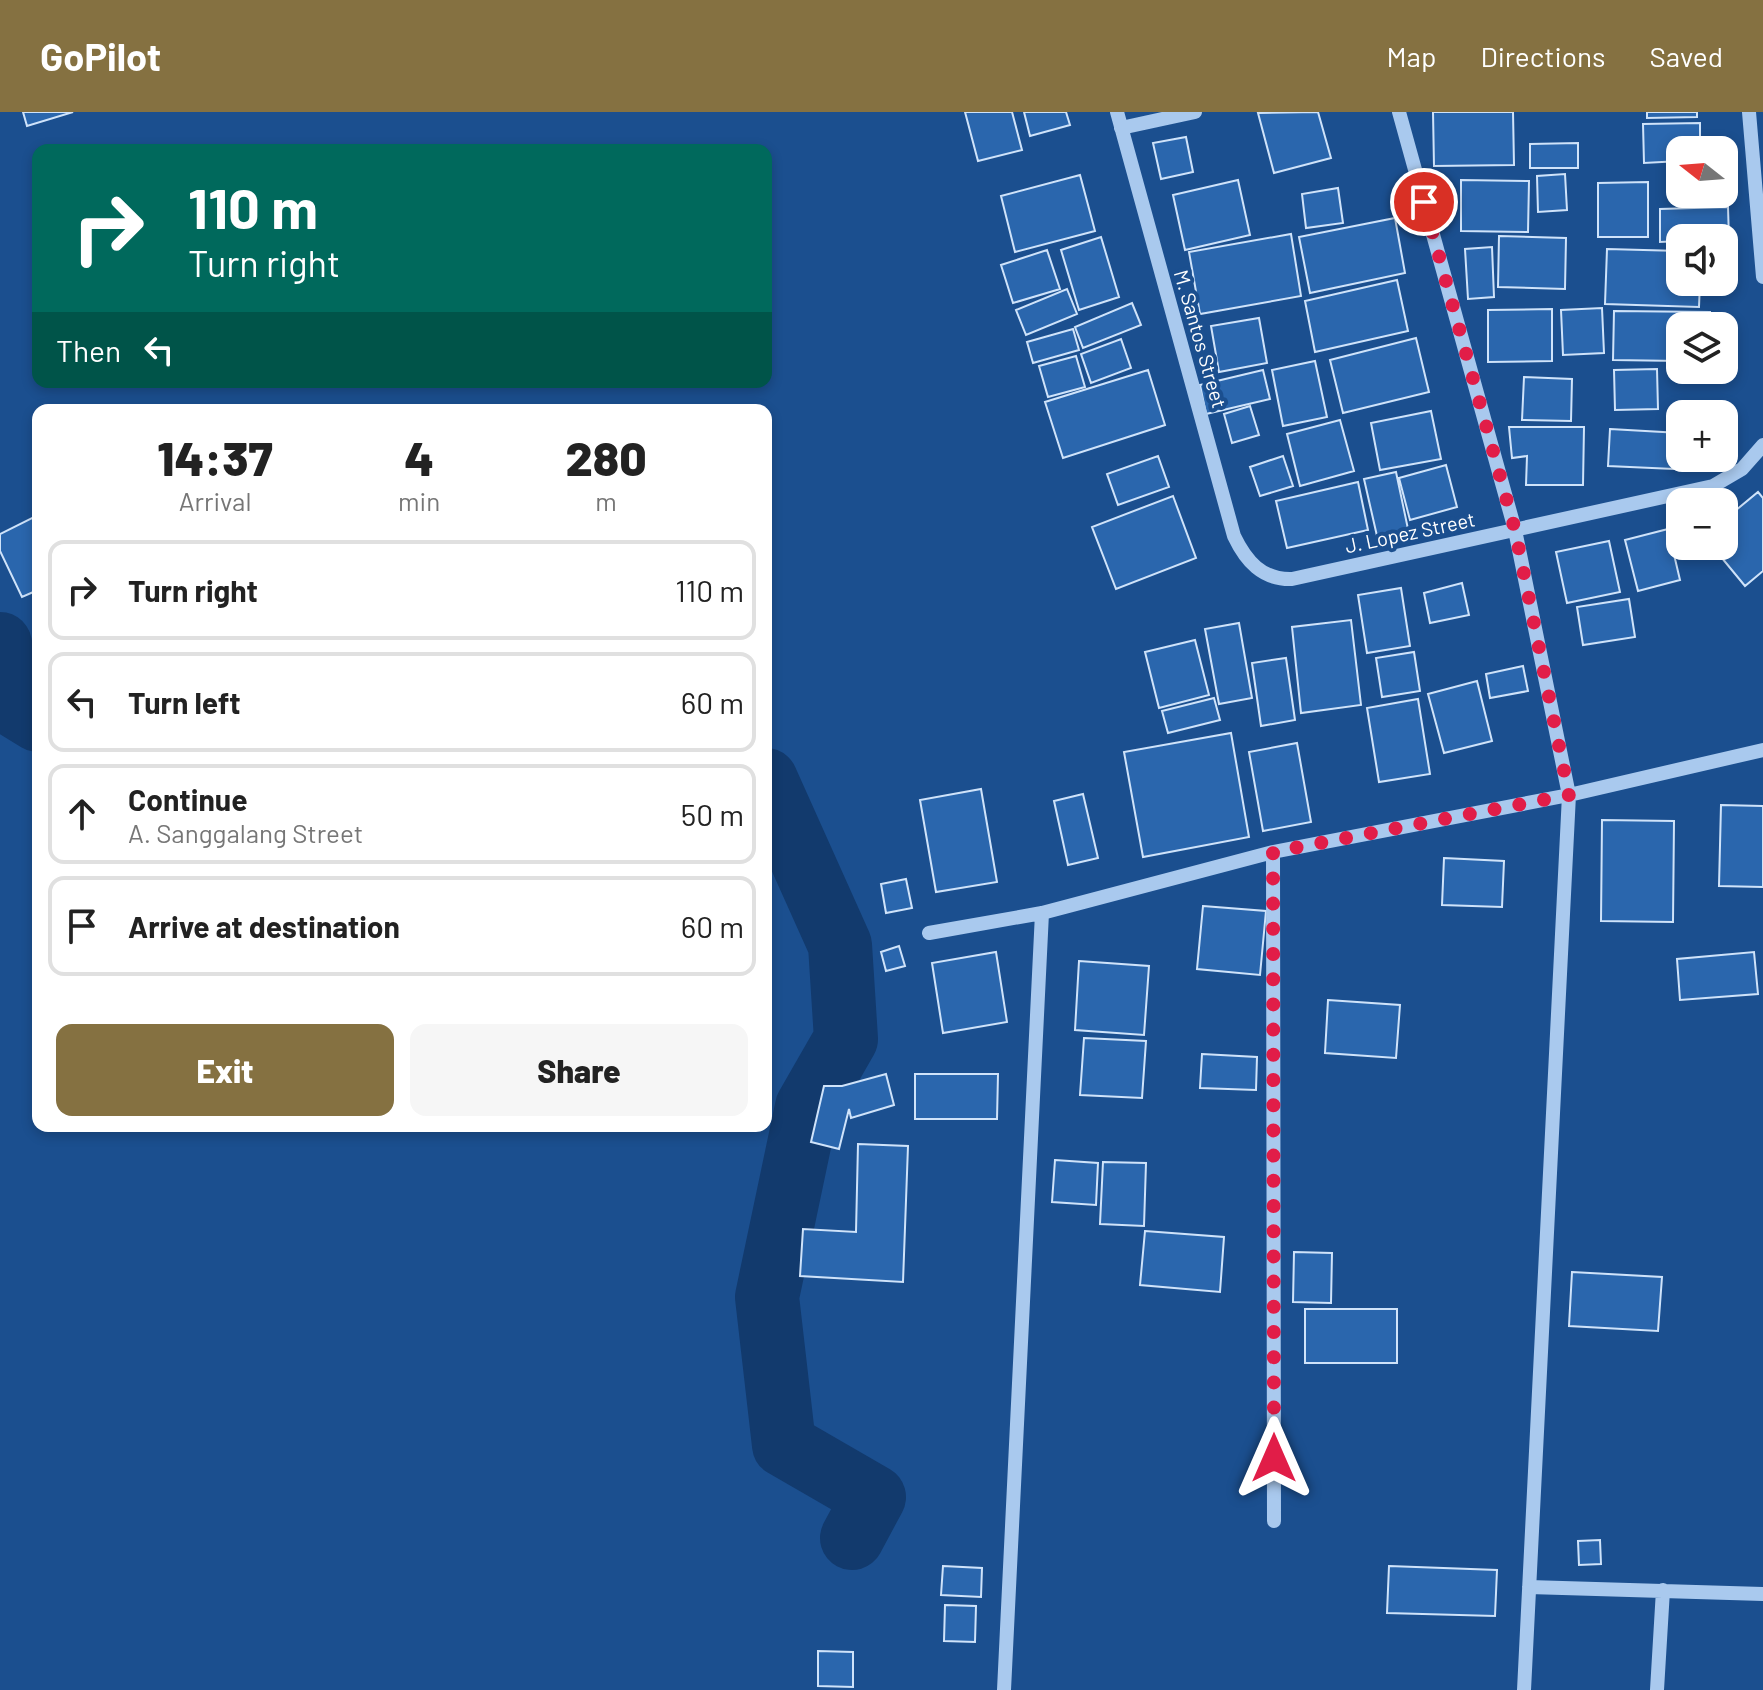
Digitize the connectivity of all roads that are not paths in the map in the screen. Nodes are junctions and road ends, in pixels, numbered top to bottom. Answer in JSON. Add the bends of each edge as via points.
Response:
{"nodes":[{"id":1,"x":1117,"y":112,"type":"edge"},
{"id":2,"x":1195,"y":112,"type":"edge"},
{"id":3,"x":1399,"y":112,"type":"edge"},
{"id":4,"x":1749,"y":112,"type":"edge"},
{"id":5,"x":1121,"y":128,"type":"junction"},
{"id":6,"x":1763,"y":277,"type":"edge"},
{"id":7,"x":1763,"y":445,"type":"edge"},
{"id":8,"x":1515,"y":530,"type":"junction"},
{"id":9,"x":1257,"y":570,"type":"joint"},
{"id":10,"x":1763,"y":750,"type":"edge"},
{"id":11,"x":1569,"y":795,"type":"junction"},
{"id":12,"x":1273,"y":852,"type":"junction"},
{"id":13,"x":1042,"y":913,"type":"junction"},
{"id":14,"x":929,"y":933,"type":"dead end"},
{"id":15,"x":1274,"y":1521,"type":"dead end"},
{"id":16,"x":1529,"y":1587,"type":"junction"},
{"id":17,"x":1663,"y":1590,"type":"junction"},
{"id":18,"x":1763,"y":1594,"type":"edge"},
{"id":19,"x":1004,"y":1690,"type":"edge"},
{"id":20,"x":1524,"y":1690,"type":"edge"},
{"id":21,"x":1657,"y":1690,"type":"edge"}],
"edges":[{"from":1,"to":5,"type":"street","name":"M. Santos Street"},
{"from":2,"to":5,"type":"street"},
{"from":3,"to":8,"type":"street"},
{"from":4,"to":6,"type":"street"},
{"from":5,"to":9,"type":"street","name":"M. Santos Street","via":[[1234,536]]},
{"from":7,"to":8,"type":"street","name":"J. Lopez Street","via":[[1733,477],[1713,486]]},
{"from":8,"to":9,"type":"street","name":"J. Lopez Street","via":[[1292,579]]},
{"from":8,"to":11,"type":"street"},
{"from":10,"to":11,"type":"street"},
{"from":11,"to":12,"type":"street"},
{"from":11,"to":16,"type":"street"},
{"from":12,"to":13,"type":"street"},
{"from":12,"to":15,"type":"street"},
{"from":13,"to":14,"type":"street"},
{"from":13,"to":19,"type":"street"},
{"from":16,"to":17,"type":"street"},
{"from":16,"to":20,"type":"street"},
{"from":17,"to":18,"type":"street"},
{"from":17,"to":21,"type":"street"}]}
